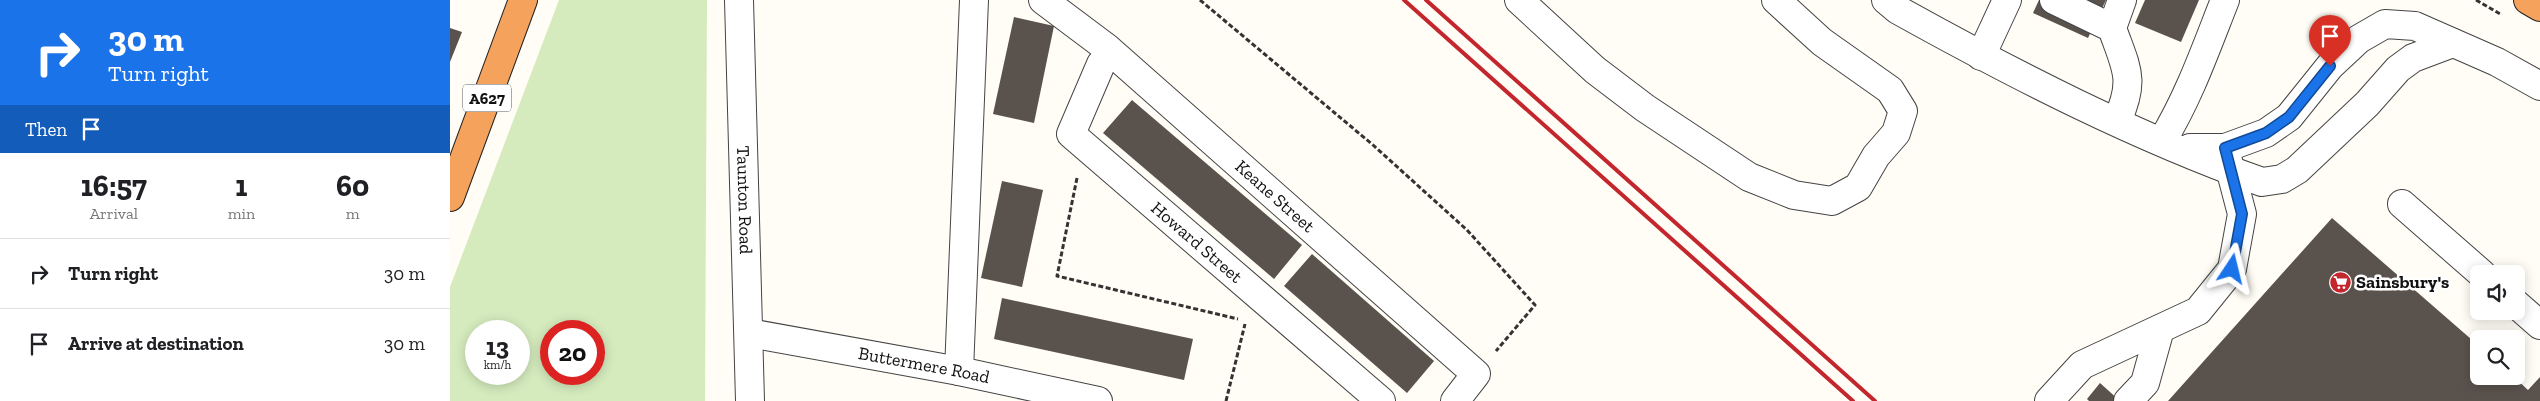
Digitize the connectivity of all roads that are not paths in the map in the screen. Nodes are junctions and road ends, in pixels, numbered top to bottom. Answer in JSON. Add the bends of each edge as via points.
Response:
{"nodes":[{"id":1,"x":523,"y":0,"type":"edge"},
{"id":2,"x":739,"y":0,"type":"edge"},
{"id":3,"x":974,"y":0,"type":"edge"},
{"id":4,"x":1043,"y":0,"type":"edge"},
{"id":5,"x":1519,"y":0,"type":"edge"},
{"id":6,"x":1776,"y":0,"type":"edge"},
{"id":7,"x":1886,"y":0,"type":"edge"},
{"id":8,"x":2007,"y":0,"type":"edge"},
{"id":9,"x":2054,"y":0,"type":"edge"},
{"id":10,"x":2122,"y":0,"type":"edge"},
{"id":11,"x":2225,"y":0,"type":"edge"},
{"id":12,"x":2528,"y":0,"type":"edge"},
{"id":13,"x":2540,"y":7,"type":"edge"},
{"id":14,"x":2112,"y":28,"type":"junction"},
{"id":15,"x":2453,"y":43,"type":"junction"},
{"id":16,"x":1981,"y":56,"type":"junction"},
{"id":17,"x":1101,"y":64,"type":"dead end"},
{"id":18,"x":2540,"y":86,"type":"edge"},
{"id":19,"x":2117,"y":121,"type":"junction"},
{"id":20,"x":2169,"y":144,"type":"junction"},
{"id":21,"x":2228,"y":159,"type":"junction"},
{"id":22,"x":450,"y":197,"type":"edge"},
{"id":23,"x":2402,"y":204,"type":"dead end"},
{"id":24,"x":2472,"y":265,"type":"edge"},
{"id":25,"x":2525,"y":312,"type":"edge"},
{"id":26,"x":2540,"y":325,"type":"edge"},
{"id":27,"x":2160,"y":330,"type":"junction"},
{"id":28,"x":749,"y":333,"type":"junction"},
{"id":29,"x":958,"y":371,"type":"junction"},
{"id":30,"x":750,"y":401,"type":"edge"},
{"id":31,"x":1098,"y":401,"type":"edge"},
{"id":32,"x":1381,"y":401,"type":"edge"},
{"id":33,"x":1455,"y":401,"type":"edge"},
{"id":34,"x":2049,"y":401,"type":"edge"},
{"id":35,"x":2128,"y":401,"type":"edge"}],
"edges":[{"from":1,"to":22,"type":"highway","number":"A627"},
{"from":2,"to":28,"type":"street","name":"Taunton Road"},
{"from":3,"to":29,"type":"street"},
{"from":4,"to":33,"type":"street","name":"Keane Street","via":[[1107,48],[1476,374]]},
{"from":5,"to":6,"type":"street","via":[[1596,70],[1645,108],[1750,177],[1794,195],[1832,201],[1858,187],[1876,156],[1896,133],[1903,111],[1890,90],[1822,42]]},
{"from":7,"to":16,"type":"street","via":[[1898,10]]},
{"from":8,"to":16,"type":"street"},
{"from":9,"to":14,"type":"street"},
{"from":10,"to":14,"type":"street"},
{"from":11,"to":20,"type":"street","via":[[2176,118]]},
{"from":12,"to":13,"type":"highway"},
{"from":14,"to":19,"type":"street","via":[[2128,75],[2128,98]]},
{"from":15,"to":18,"type":"street"},
{"from":15,"to":21,"type":"street","via":[[2416,26],[2385,24],[2359,39],[2330,66],[2289,117]]},
{"from":15,"to":21,"type":"street","via":[[2413,58],[2398,69],[2315,155],[2282,179],[2262,182]]},
{"from":16,"to":19,"type":"street"},
{"from":17,"to":32,"type":"street","name":"Howard Street","via":[[1071,134]]},
{"from":19,"to":20,"type":"street"},
{"from":20,"to":21,"type":"street"},
{"from":21,"to":27,"type":"street","via":[[2242,214],[2232,269],[2198,311]]},
{"from":23,"to":24,"type":"street"},
{"from":25,"to":26,"type":"street"},
{"from":27,"to":34,"type":"street","via":[[2082,365]]},
{"from":27,"to":35,"type":"street","via":[[2145,383]]},
{"from":28,"to":29,"type":"street","name":"Buttermere Road"},
{"from":28,"to":30,"type":"street","name":"Taunton Road"},
{"from":29,"to":31,"type":"street","name":"Buttermere Road"}]}
